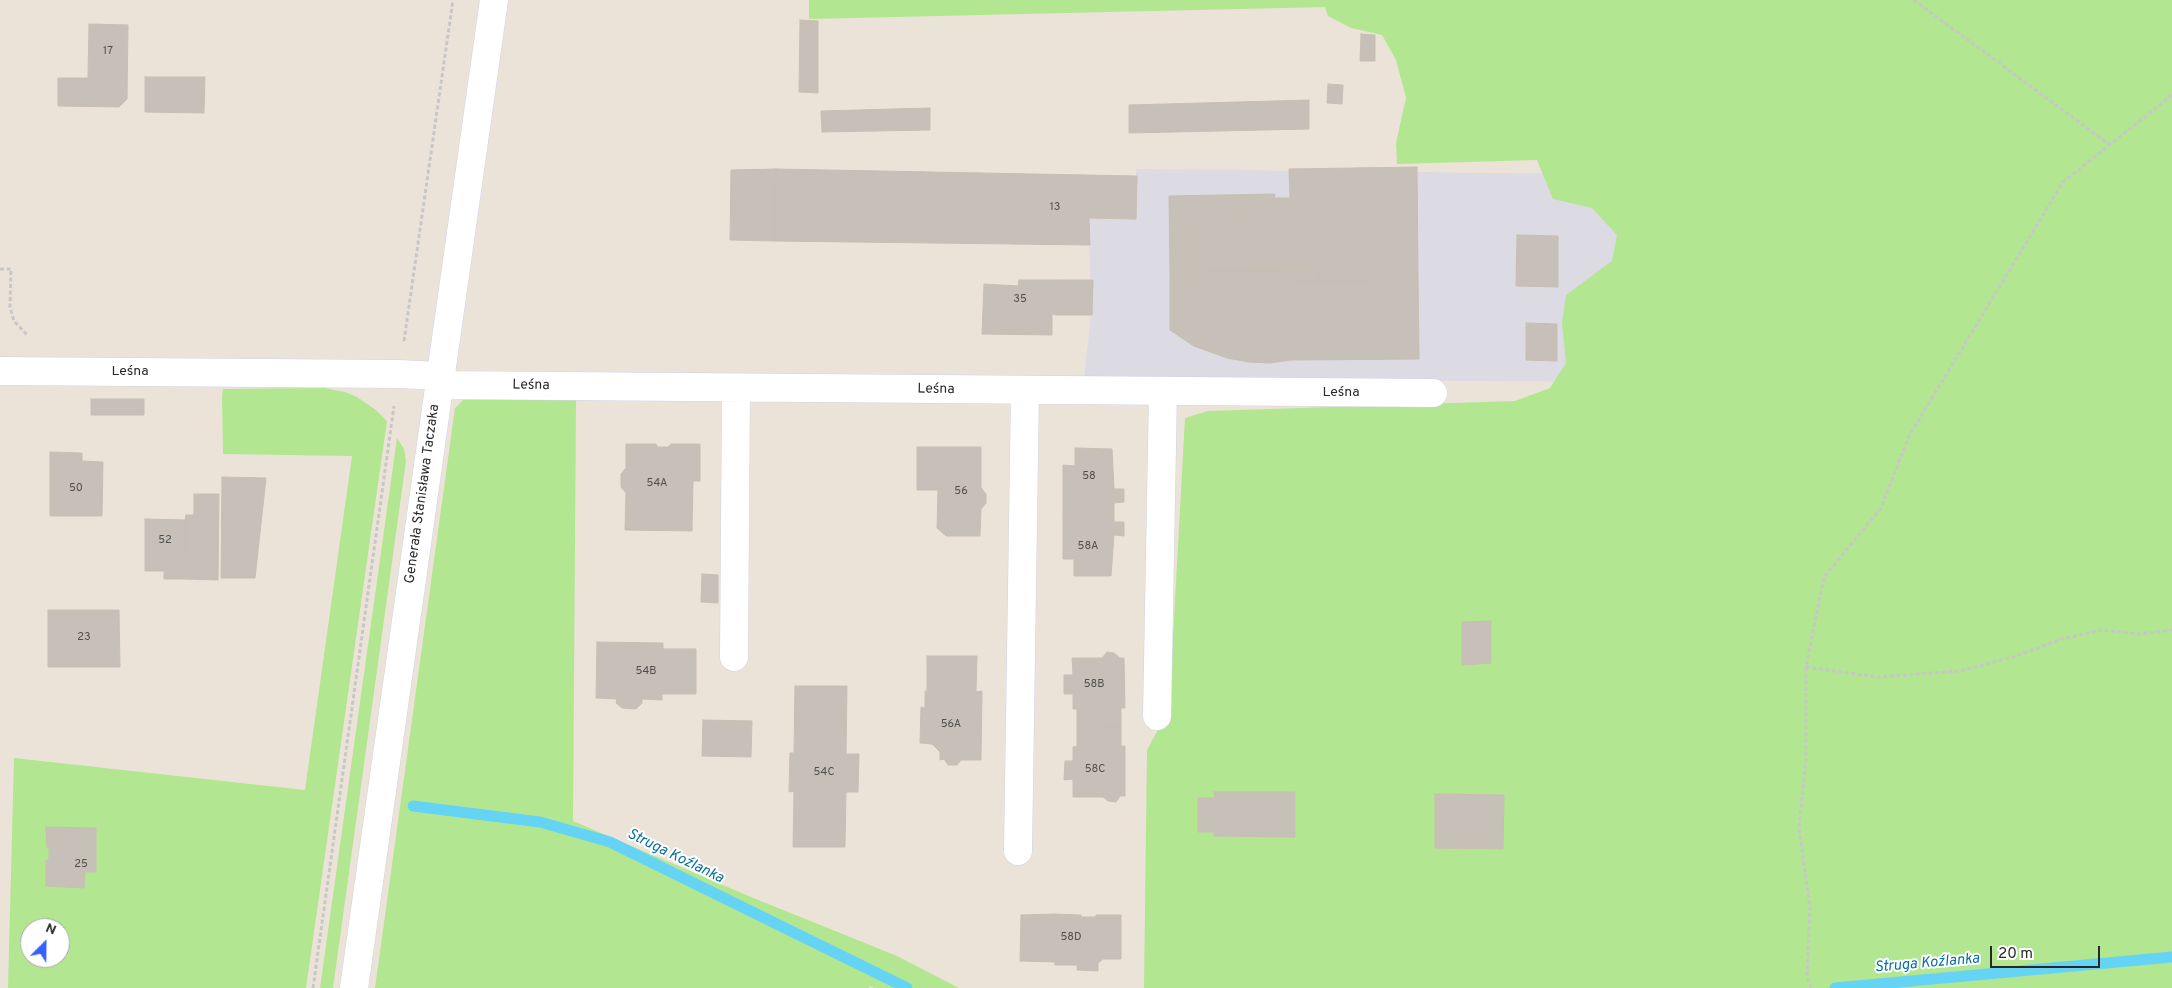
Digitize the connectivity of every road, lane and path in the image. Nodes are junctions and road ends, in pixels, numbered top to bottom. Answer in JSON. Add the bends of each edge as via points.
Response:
{"nodes":[{"id":1,"x":453,"y":0,"type":"edge"},
{"id":2,"x":494,"y":0,"type":"edge"},
{"id":3,"x":1914,"y":0,"type":"edge"},
{"id":4,"x":2172,"y":95,"type":"edge"},
{"id":5,"x":2110,"y":145,"type":"junction"},
{"id":6,"x":0,"y":371,"type":"edge"},
{"id":7,"x":399,"y":374,"type":"junction"},
{"id":8,"x":439,"y":380,"type":"junction"},
{"id":9,"x":736,"y":388,"type":"junction"},
{"id":10,"x":1025,"y":391,"type":"junction"},
{"id":11,"x":1163,"y":392,"type":"junction"},
{"id":12,"x":1433,"y":393,"type":"dead end"},
{"id":13,"x":2172,"y":630,"type":"edge"},
{"id":14,"x":734,"y":657,"type":"dead end"},
{"id":15,"x":1806,"y":667,"type":"junction"},
{"id":16,"x":1156,"y":716,"type":"dead end"},
{"id":17,"x":1018,"y":852,"type":"dead end"},
{"id":18,"x":314,"y":988,"type":"edge"},
{"id":19,"x":354,"y":988,"type":"edge"},
{"id":20,"x":1811,"y":988,"type":"edge"}],
"edges":[{"from":1,"to":7,"type":"path"},
{"from":2,"to":8,"type":"street","name":"Generała Stanisława Taczaka"},
{"from":3,"to":5,"type":"path"},
{"from":4,"to":5,"type":"path"},
{"from":5,"to":15,"type":"path","via":[[2063,182],[1910,436],[1881,508],[1824,577]]},
{"from":6,"to":7,"type":"street","name":"Leśna"},
{"from":7,"to":8,"type":"street","name":"Leśna"},
{"from":7,"to":18,"type":"path"},
{"from":8,"to":9,"type":"street","name":"Leśna"},
{"from":8,"to":19,"type":"street","name":"Generała Stanisława Taczaka"},
{"from":9,"to":10,"type":"street","name":"Leśna"},
{"from":9,"to":14,"type":"street"},
{"from":10,"to":11,"type":"street","name":"Leśna"},
{"from":10,"to":17,"type":"street"},
{"from":11,"to":12,"type":"street","name":"Leśna"},
{"from":11,"to":16,"type":"street"},
{"from":13,"to":15,"type":"path","via":[[2140,634],[2102,630],[1960,671],[1878,677]]},
{"from":15,"to":20,"type":"path","via":[[1806,759],[1799,828],[1810,908],[1807,975]]}]}
